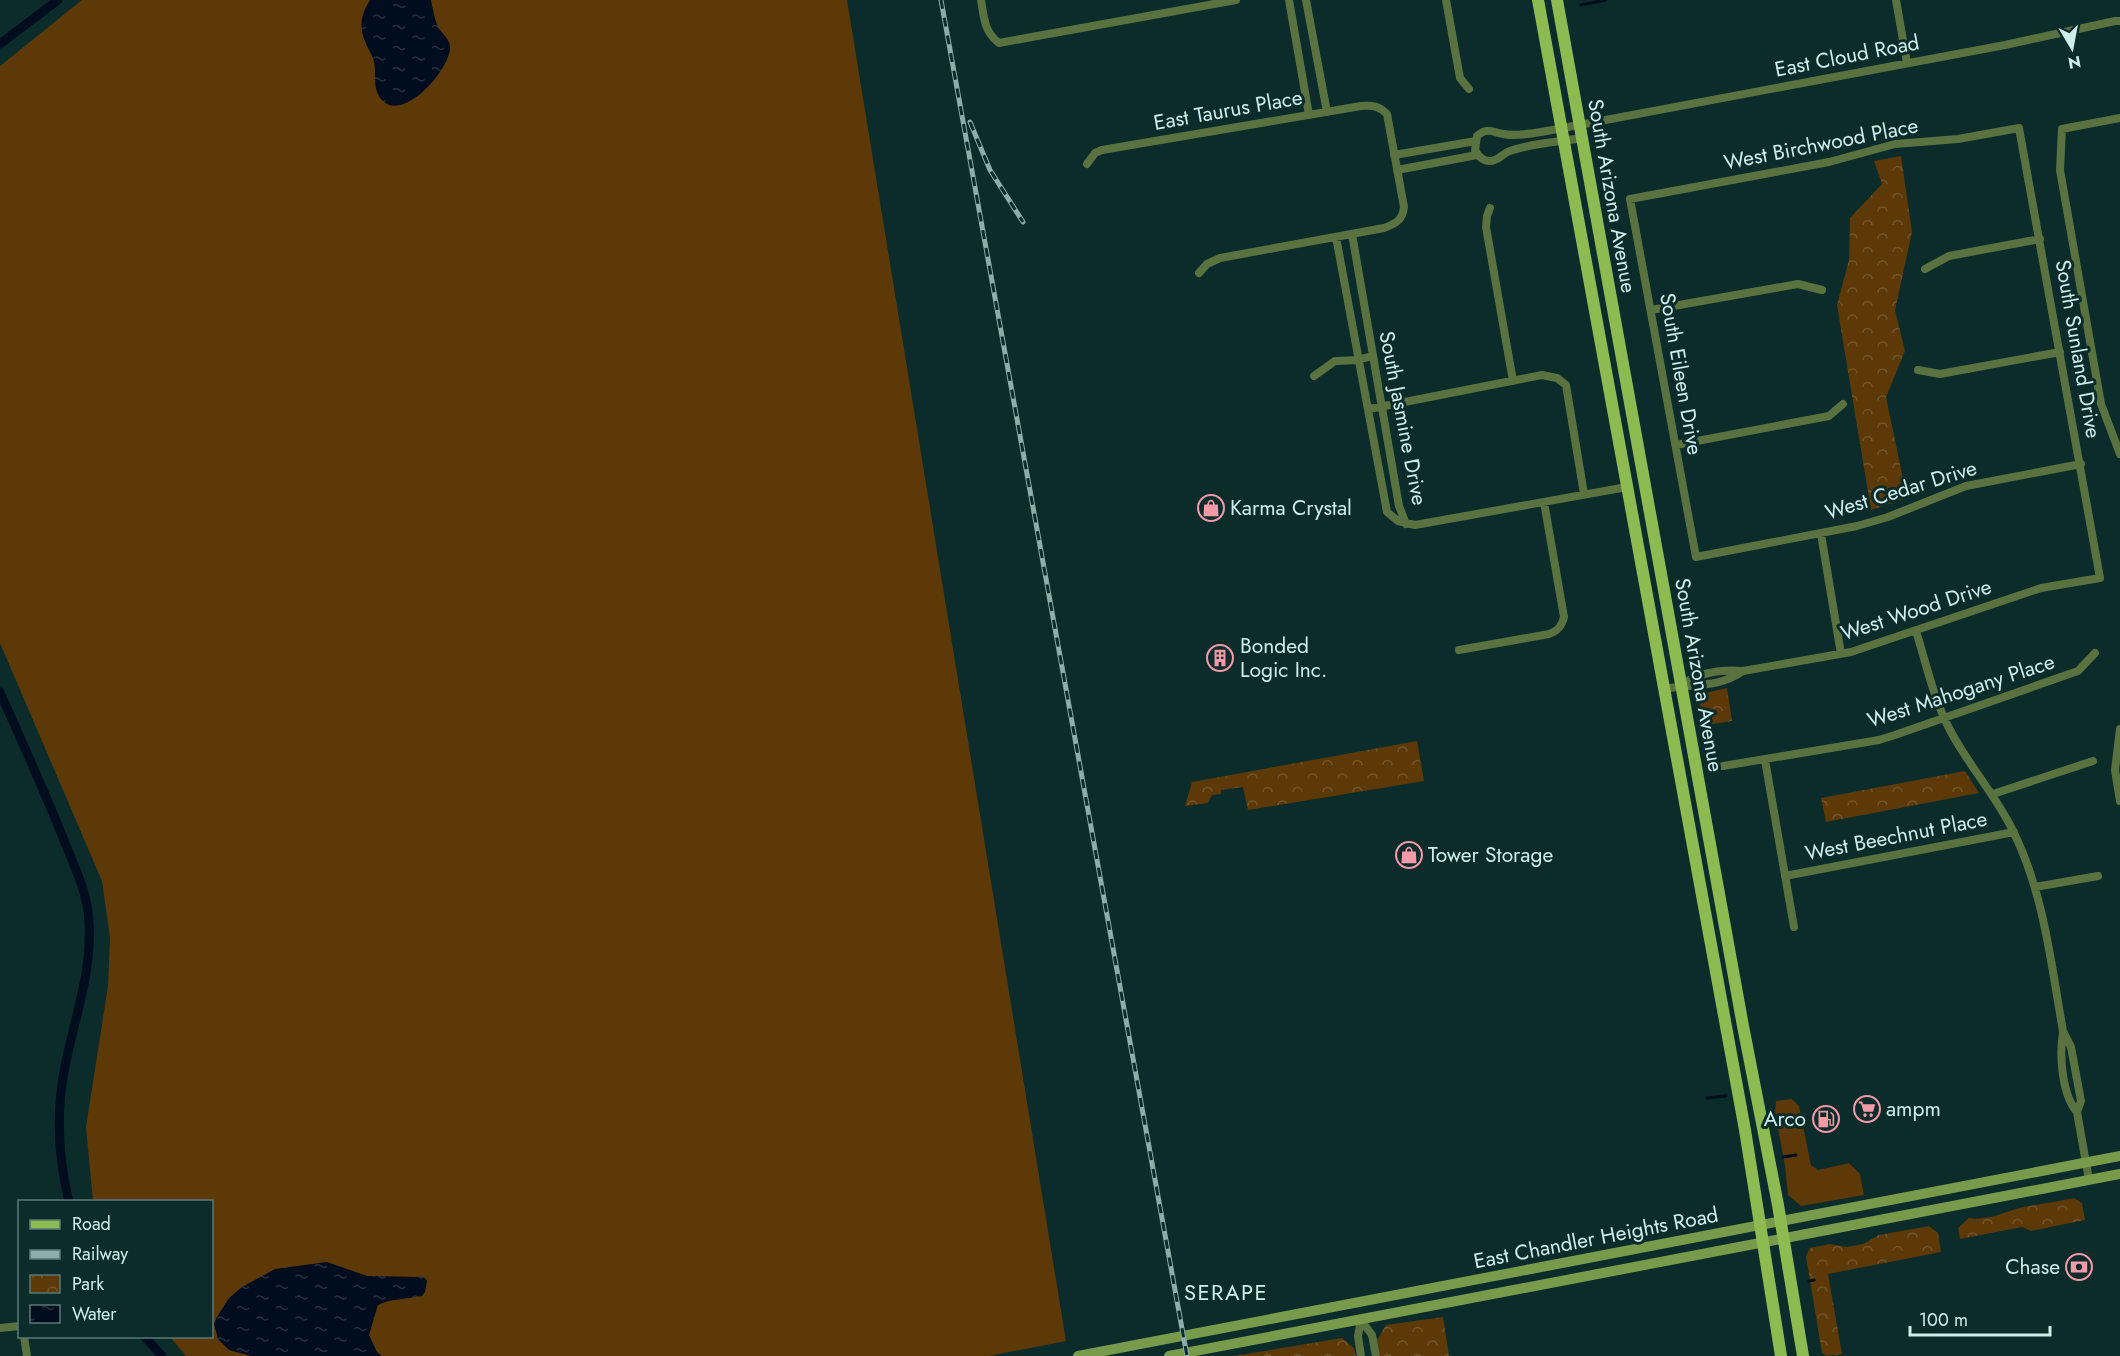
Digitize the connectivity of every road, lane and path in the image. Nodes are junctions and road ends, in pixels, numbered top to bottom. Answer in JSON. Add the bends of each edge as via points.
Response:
{"nodes":[{"id":1,"x":981,"y":0,"type":"edge"},
{"id":2,"x":1236,"y":0,"type":"edge"},
{"id":3,"x":1289,"y":0,"type":"edge"},
{"id":4,"x":1306,"y":0,"type":"edge"},
{"id":5,"x":1446,"y":0,"type":"edge"},
{"id":6,"x":1538,"y":0,"type":"edge"},
{"id":7,"x":1557,"y":0,"type":"edge"},
{"id":8,"x":1896,"y":0,"type":"edge"},
{"id":9,"x":2120,"y":21,"type":"edge"},
{"id":10,"x":1907,"y":63,"type":"junction"},
{"id":11,"x":1469,"y":89,"type":"dead end"},
{"id":12,"x":1327,"y":112,"type":"junction"},
{"id":13,"x":1309,"y":115,"type":"junction"},
{"id":14,"x":2120,"y":118,"type":"edge"},
{"id":15,"x":1561,"y":128,"type":"junction"},
{"id":16,"x":2019,"y":128,"type":"joint"},
{"id":17,"x":1580,"y":132,"type":"junction"},
{"id":18,"x":1476,"y":141,"type":"junction"},
{"id":19,"x":1564,"y":141,"type":"junction"},
{"id":20,"x":1394,"y":155,"type":"junction"},
{"id":21,"x":1477,"y":155,"type":"junction"},
{"id":22,"x":1087,"y":164,"type":"dead end"},
{"id":23,"x":1397,"y":170,"type":"junction"},
{"id":24,"x":1630,"y":199,"type":"joint"},
{"id":25,"x":1490,"y":208,"type":"dead end"},
{"id":26,"x":1352,"y":234,"type":"junction"},
{"id":27,"x":1336,"y":237,"type":"junction"},
{"id":28,"x":2040,"y":239,"type":"junction"},
{"id":29,"x":1925,"y":269,"type":"dead end"},
{"id":30,"x":1199,"y":273,"type":"dead end"},
{"id":31,"x":1822,"y":290,"type":"dead end"},
{"id":32,"x":1652,"y":310,"type":"junction"},
{"id":33,"x":2061,"y":352,"type":"junction"},
{"id":34,"x":1372,"y":356,"type":"junction"},
{"id":35,"x":1358,"y":360,"type":"junction"},
{"id":36,"x":1918,"y":370,"type":"dead end"},
{"id":37,"x":1314,"y":376,"type":"dead end"},
{"id":38,"x":1513,"y":381,"type":"junction"},
{"id":39,"x":1843,"y":404,"type":"dead end"},
{"id":40,"x":1381,"y":406,"type":"junction"},
{"id":41,"x":1369,"y":409,"type":"junction"},
{"id":42,"x":1676,"y":444,"type":"junction"},
{"id":43,"x":2120,"y":454,"type":"edge"},
{"id":44,"x":2081,"y":464,"type":"junction"},
{"id":45,"x":1627,"y":487,"type":"junction"},
{"id":46,"x":1584,"y":494,"type":"junction"},
{"id":47,"x":1544,"y":502,"type":"junction"},
{"id":48,"x":1406,"y":524,"type":"junction"},
{"id":49,"x":1821,"y":534,"type":"junction"},
{"id":50,"x":1696,"y":557,"type":"joint"},
{"id":51,"x":2100,"y":578,"type":"joint"},
{"id":52,"x":1916,"y":631,"type":"junction"},
{"id":53,"x":1459,"y":650,"type":"dead end"},
{"id":54,"x":2095,"y":653,"type":"dead end"},
{"id":55,"x":1841,"y":654,"type":"junction"},
{"id":56,"x":1681,"y":685,"type":"junction"},
{"id":57,"x":1664,"y":688,"type":"junction"},
{"id":58,"x":1944,"y":717,"type":"junction"},
{"id":59,"x":2120,"y":729,"type":"edge"},
{"id":60,"x":1766,"y":760,"type":"junction"},
{"id":61,"x":2093,"y":761,"type":"dead end"},
{"id":62,"x":1723,"y":766,"type":"dead end"},
{"id":63,"x":1993,"y":794,"type":"junction"},
{"id":64,"x":2120,"y":801,"type":"edge"},
{"id":65,"x":2014,"y":832,"type":"junction"},
{"id":66,"x":1785,"y":876,"type":"junction"},
{"id":67,"x":2098,"y":876,"type":"dead end"},
{"id":68,"x":2035,"y":887,"type":"junction"},
{"id":69,"x":1794,"y":927,"type":"dead end"},
{"id":70,"x":1732,"y":968,"type":"junction"},
{"id":71,"x":1715,"y":971,"type":"junction"},
{"id":72,"x":2063,"y":1031,"type":"junction"},
{"id":73,"x":2077,"y":1078,"type":"junction"},
{"id":74,"x":2065,"y":1081,"type":"junction"},
{"id":75,"x":2077,"y":1112,"type":"junction"},
{"id":76,"x":2120,"y":1156,"type":"edge"},
{"id":77,"x":2086,"y":1163,"type":"junction"},
{"id":78,"x":2036,"y":1173,"type":"junction"},
{"id":79,"x":2120,"y":1174,"type":"edge"},
{"id":80,"x":2089,"y":1180,"type":"junction"},
{"id":81,"x":2039,"y":1190,"type":"junction"},
{"id":82,"x":1781,"y":1222,"type":"junction"},
{"id":83,"x":1761,"y":1226,"type":"junction"},
{"id":84,"x":1783,"y":1239,"type":"junction"},
{"id":85,"x":1762,"y":1243,"type":"junction"},
{"id":86,"x":1361,"y":1320,"type":"junction"},
{"id":87,"x":18,"y":1326,"type":"edge"},
{"id":88,"x":0,"y":1328,"type":"edge"},
{"id":89,"x":24,"y":1338,"type":"edge"},
{"id":90,"x":1139,"y":1344,"type":"junction"},
{"id":91,"x":27,"y":1356,"type":"edge"},
{"id":92,"x":1078,"y":1356,"type":"edge"},
{"id":93,"x":1142,"y":1356,"type":"edge"},
{"id":94,"x":1169,"y":1356,"type":"edge"},
{"id":95,"x":1361,"y":1356,"type":"edge"},
{"id":96,"x":1376,"y":1356,"type":"edge"},
{"id":97,"x":1781,"y":1356,"type":"edge"},
{"id":98,"x":1803,"y":1356,"type":"edge"}],
"edges":[{"from":1,"to":2,"type":"street","via":[[986,30],[999,43]]},
{"from":3,"to":13,"type":"street"},
{"from":4,"to":12,"type":"street"},
{"from":5,"to":11,"type":"street","via":[[1460,78]]},
{"from":6,"to":15,"type":"main road","name":"South Arizona Avenue"},
{"from":7,"to":17,"type":"main road","name":"South Arizona Avenue"},
{"from":8,"to":10,"type":"street"},
{"from":9,"to":10,"type":"street","name":"East Cloud Road"},
{"from":10,"to":17,"type":"street","name":"East Cloud Road"},
{"from":12,"to":13,"type":"street","name":"East Taurus Place"},
{"from":12,"to":20,"type":"street","name":"East Taurus Place","via":[[1372,105],[1381,109],[1387,114]]},
{"from":13,"to":22,"type":"street","name":"East Taurus Place","via":[[1102,150]]},
{"from":14,"to":43,"type":"street","via":[[2062,129],[2060,170],[2101,404]]},
{"from":15,"to":17,"type":"street"},
{"from":15,"to":18,"type":"street","via":[[1503,135],[1489,130],[1480,133]]},
{"from":15,"to":19,"type":"main road","name":"South Arizona Avenue"},
{"from":16,"to":24,"type":"street","name":"West Birchwood Place","via":[[1958,139],[1894,144],[1829,162]]},
{"from":16,"to":28,"type":"street","name":"South Sunland Drive"},
{"from":17,"to":19,"type":"street"},
{"from":17,"to":56,"type":"main road","name":"South Arizona Avenue"},
{"from":18,"to":20,"type":"street"},
{"from":18,"to":21,"type":"street"},
{"from":19,"to":21,"type":"street","via":[[1517,148],[1491,161]]},
{"from":19,"to":45,"type":"main road","name":"South Arizona Avenue"},
{"from":20,"to":23,"type":"street"},
{"from":21,"to":23,"type":"street"},
{"from":23,"to":26,"type":"street","via":[[1404,207],[1400,220],[1384,228]]},
{"from":24,"to":32,"type":"street","name":"South Eileen Drive"},
{"from":25,"to":38,"type":"street","via":[[1486,227]]},
{"from":26,"to":27,"type":"street"},
{"from":26,"to":34,"type":"street","name":"South Jasmine Drive"},
{"from":27,"to":30,"type":"street","via":[[1220,258]]},
{"from":27,"to":35,"type":"street","name":"South Jasmine Drive"},
{"from":28,"to":29,"type":"street","via":[[1948,256]]},
{"from":28,"to":33,"type":"street","name":"South Sunland Drive"},
{"from":31,"to":32,"type":"street","via":[[1798,284]]},
{"from":32,"to":42,"type":"street","name":"South Eileen Drive"},
{"from":33,"to":36,"type":"street","via":[[1940,374]]},
{"from":33,"to":44,"type":"street","name":"South Sunland Drive"},
{"from":34,"to":35,"type":"street"},
{"from":34,"to":40,"type":"street","name":"South Jasmine Drive"},
{"from":35,"to":37,"type":"street","via":[[1335,361]]},
{"from":35,"to":41,"type":"street","name":"South Jasmine Drive"},
{"from":38,"to":40,"type":"street"},
{"from":38,"to":46,"type":"street","via":[[1542,375],[1557,378],[1566,386]]},
{"from":39,"to":42,"type":"street","via":[[1829,416]]},
{"from":40,"to":41,"type":"street"},
{"from":40,"to":48,"type":"street","name":"South Jasmine Drive","via":[[1399,506]]},
{"from":41,"to":48,"type":"street","name":"South Jasmine Drive","via":[[1387,512]]},
{"from":42,"to":50,"type":"street","name":"South Eileen Drive"},
{"from":44,"to":49,"type":"street","name":"West Cedar Drive","via":[[1966,486],[1875,521]]},
{"from":44,"to":51,"type":"street","name":"South Sunland Drive"},
{"from":45,"to":46,"type":"street"},
{"from":45,"to":57,"type":"main road","name":"South Arizona Avenue"},
{"from":46,"to":47,"type":"street"},
{"from":47,"to":48,"type":"street"},
{"from":47,"to":53,"type":"street","via":[[1564,617],[1559,628],[1549,634]]},
{"from":49,"to":50,"type":"street","name":"West Cedar Drive"},
{"from":49,"to":55,"type":"street"},
{"from":51,"to":52,"type":"street","name":"West Wood Drive","via":[[2041,588]]},
{"from":52,"to":55,"type":"street","name":"West Wood Drive"},
{"from":52,"to":58,"type":"street"},
{"from":54,"to":58,"type":"street","name":"West Mahogany Place","via":[[2078,671]]},
{"from":55,"to":56,"type":"street","name":"West Wood Drive","via":[[1743,671],[1729,680]]},
{"from":56,"to":57,"type":"street","name":"West Wood Drive"},
{"from":56,"to":70,"type":"main road","name":"South Arizona Avenue"},
{"from":57,"to":71,"type":"main road","name":"South Arizona Avenue"},
{"from":58,"to":60,"type":"street","name":"West Mahogany Place","via":[[1879,740]]},
{"from":58,"to":63,"type":"street"},
{"from":59,"to":64,"type":"street","via":[[2115,770]]},
{"from":60,"to":62,"type":"street","name":"West Mahogany Place"},
{"from":60,"to":66,"type":"street"},
{"from":61,"to":63,"type":"street","name":"West Beechnut Place"},
{"from":63,"to":65,"type":"street"},
{"from":65,"to":66,"type":"street","name":"West Beechnut Place"},
{"from":65,"to":68,"type":"street"},
{"from":66,"to":69,"type":"street"},
{"from":67,"to":68,"type":"street"},
{"from":68,"to":72,"type":"street"},
{"from":70,"to":71,"type":"main road"},
{"from":70,"to":82,"type":"main road","name":"South Arizona Avenue"},
{"from":71,"to":83,"type":"main road","name":"South Arizona Avenue"},
{"from":72,"to":73,"type":"street","via":[[2071,1047]]},
{"from":72,"to":74,"type":"street","via":[[2060,1048]]},
{"from":73,"to":74,"type":"street"},
{"from":73,"to":75,"type":"street","via":[[2081,1101]]},
{"from":74,"to":75,"type":"street","via":[[2069,1103]]},
{"from":75,"to":77,"type":"street"},
{"from":76,"to":77,"type":"main road","name":"East Chandler Heights Road"},
{"from":77,"to":78,"type":"main road","name":"East Chandler Heights Road"},
{"from":77,"to":80,"type":"street"},
{"from":78,"to":81,"type":"main road"},
{"from":78,"to":82,"type":"main road","name":"East Chandler Heights Road"},
{"from":79,"to":80,"type":"main road","name":"East Chandler Heights Road"},
{"from":80,"to":81,"type":"main road","name":"East Chandler Heights Road"},
{"from":81,"to":84,"type":"main road","name":"East Chandler Heights Road"},
{"from":82,"to":83,"type":"main road","name":"East Chandler Heights Road"},
{"from":82,"to":84,"type":"main road","name":"South Arizona Avenue"},
{"from":83,"to":85,"type":"main road","name":"South Arizona Avenue"},
{"from":83,"to":90,"type":"main road","name":"East Chandler Heights Road"},
{"from":84,"to":85,"type":"main road","name":"East Chandler Heights Road"},
{"from":84,"to":98,"type":"main road","name":"South Arizona Avenue"},
{"from":85,"to":86,"type":"main road","name":"East Chandler Heights Road"},
{"from":85,"to":97,"type":"main road","name":"South Arizona Avenue"},
{"from":86,"to":94,"type":"main road","name":"East Chandler Heights Road"},
{"from":86,"to":95,"type":"street"},
{"from":86,"to":96,"type":"street","via":[[1372,1335]]},
{"from":87,"to":88,"type":"street"},
{"from":89,"to":91,"type":"street"},
{"from":90,"to":92,"type":"main road","name":"East Chandler Heights Road"},
{"from":90,"to":93,"type":"main road"}]}
